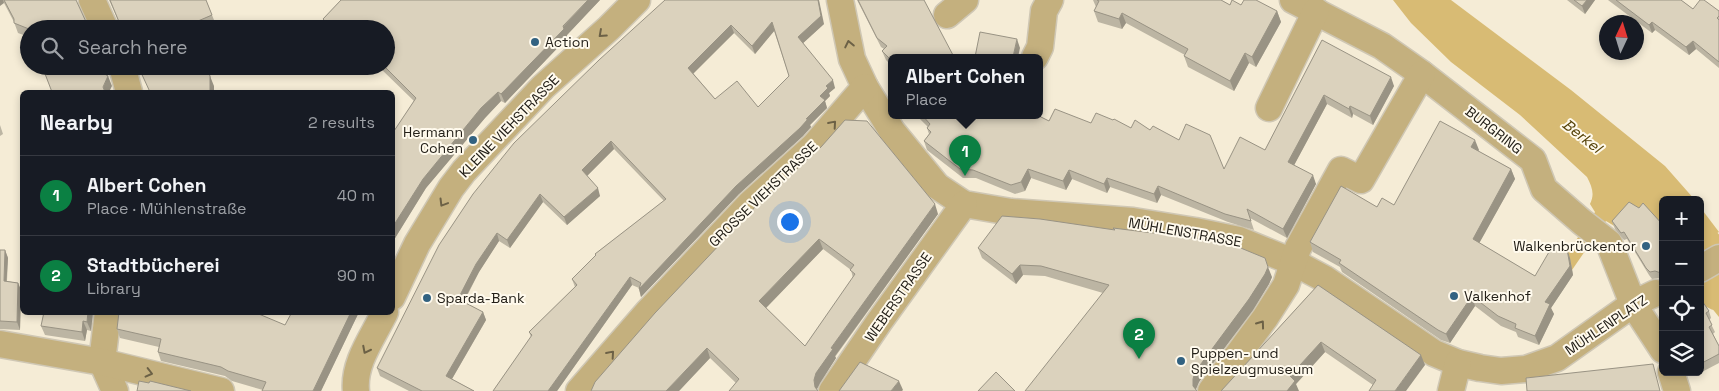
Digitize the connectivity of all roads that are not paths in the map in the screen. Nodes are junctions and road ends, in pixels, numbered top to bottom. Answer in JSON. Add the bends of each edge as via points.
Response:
{"nodes":[{"id":1,"x":92,"y":0,"type":"edge"},
{"id":2,"x":637,"y":0,"type":"edge"},
{"id":3,"x":840,"y":0,"type":"edge"},
{"id":4,"x":1050,"y":0,"type":"edge"},
{"id":5,"x":1304,"y":4,"type":"edge"},
{"id":6,"x":101,"y":20,"type":"edge"},
{"id":7,"x":1036,"y":54,"type":"edge"},
{"id":8,"x":1422,"y":74,"type":"junction"},
{"id":9,"x":124,"y":75,"type":"edge"},
{"id":10,"x":865,"y":87,"type":"junction"},
{"id":11,"x":128,"y":90,"type":"edge"},
{"id":12,"x":1269,"y":108,"type":"dead end"},
{"id":13,"x":964,"y":204,"type":"junction"},
{"id":14,"x":1719,"y":258,"type":"edge"},
{"id":15,"x":1293,"y":262,"type":"junction"},
{"id":16,"x":1704,"y":267,"type":"edge"},
{"id":17,"x":395,"y":292,"type":"edge"},
{"id":18,"x":1645,"y":299,"type":"junction"},
{"id":19,"x":108,"y":315,"type":"edge"},
{"id":20,"x":383,"y":315,"type":"edge"},
{"id":21,"x":1659,"y":339,"type":"edge"},
{"id":22,"x":0,"y":344,"type":"edge"},
{"id":23,"x":1557,"y":358,"type":"joint"},
{"id":24,"x":102,"y":362,"type":"junction"},
{"id":25,"x":1458,"y":363,"type":"junction"},
{"id":26,"x":1673,"y":376,"type":"edge"},
{"id":27,"x":115,"y":391,"type":"edge"},
{"id":28,"x":221,"y":391,"type":"edge"},
{"id":29,"x":356,"y":391,"type":"edge"},
{"id":30,"x":579,"y":391,"type":"edge"},
{"id":31,"x":832,"y":391,"type":"edge"},
{"id":32,"x":1212,"y":391,"type":"edge"},
{"id":33,"x":1451,"y":391,"type":"edge"},
{"id":34,"x":1677,"y":391,"type":"edge"}],
"edges":[{"from":1,"to":6,"type":"street"},
{"from":2,"to":17,"type":"street","name":"KLEINE VIEHSTRASSE","one_way":true,"via":[[543,88],[464,170],[417,244]]},
{"from":10,"to":3,"type":"street","one_way":true,"via":[[852,59]]},
{"from":4,"to":7,"type":"street","via":[[1044,11]]},
{"from":5,"to":8,"type":"street","name":"BURGRING","via":[[1382,46]]},
{"from":5,"to":12,"type":"street"},
{"from":8,"to":15,"type":"street","via":[[1361,180],[1341,170]]},
{"from":8,"to":18,"type":"street","name":"BURGRING","via":[[1533,160],[1544,189],[1610,243]]},
{"from":9,"to":11,"type":"street"},
{"from":10,"to":13,"type":"street","name":"MÜHLENSTRASSE","via":[[892,131],[937,186]]},
{"from":30,"to":10,"type":"street","name":"GROSSE VIEHSTRASSE","one_way":true,"via":[[750,204],[814,146]]},
{"from":13,"to":15,"type":"street","name":"MÜHLENSTRASSE","via":[[1011,212],[1132,221],[1195,231],[1239,240]]},
{"from":13,"to":31,"type":"street","name":"WEBERSTRASSE"},
{"from":14,"to":16,"type":"street"},
{"from":15,"to":25,"type":"street","name":"MÜHLENSTRASSE","via":[[1325,279],[1434,353]]},
{"from":32,"to":15,"type":"street","one_way":true,"via":[[1286,285]]},
{"from":18,"to":21,"type":"street","name":"BURGRING"},
{"from":18,"to":23,"type":"street","name":"MÜHLENPLATZ"},
{"from":19,"to":24,"type":"street"},
{"from":20,"to":29,"type":"street","one_way":true,"via":[[359,363]]},
{"from":22,"to":24,"type":"street"},
{"from":23,"to":25,"type":"street","name":"MÜHLENSTRASSE","via":[[1526,369],[1502,370]]},
{"from":24,"to":27,"type":"street"},
{"from":24,"to":28,"type":"street","one_way":true},
{"from":25,"to":33,"type":"street"},
{"from":26,"to":34,"type":"street"}]}
